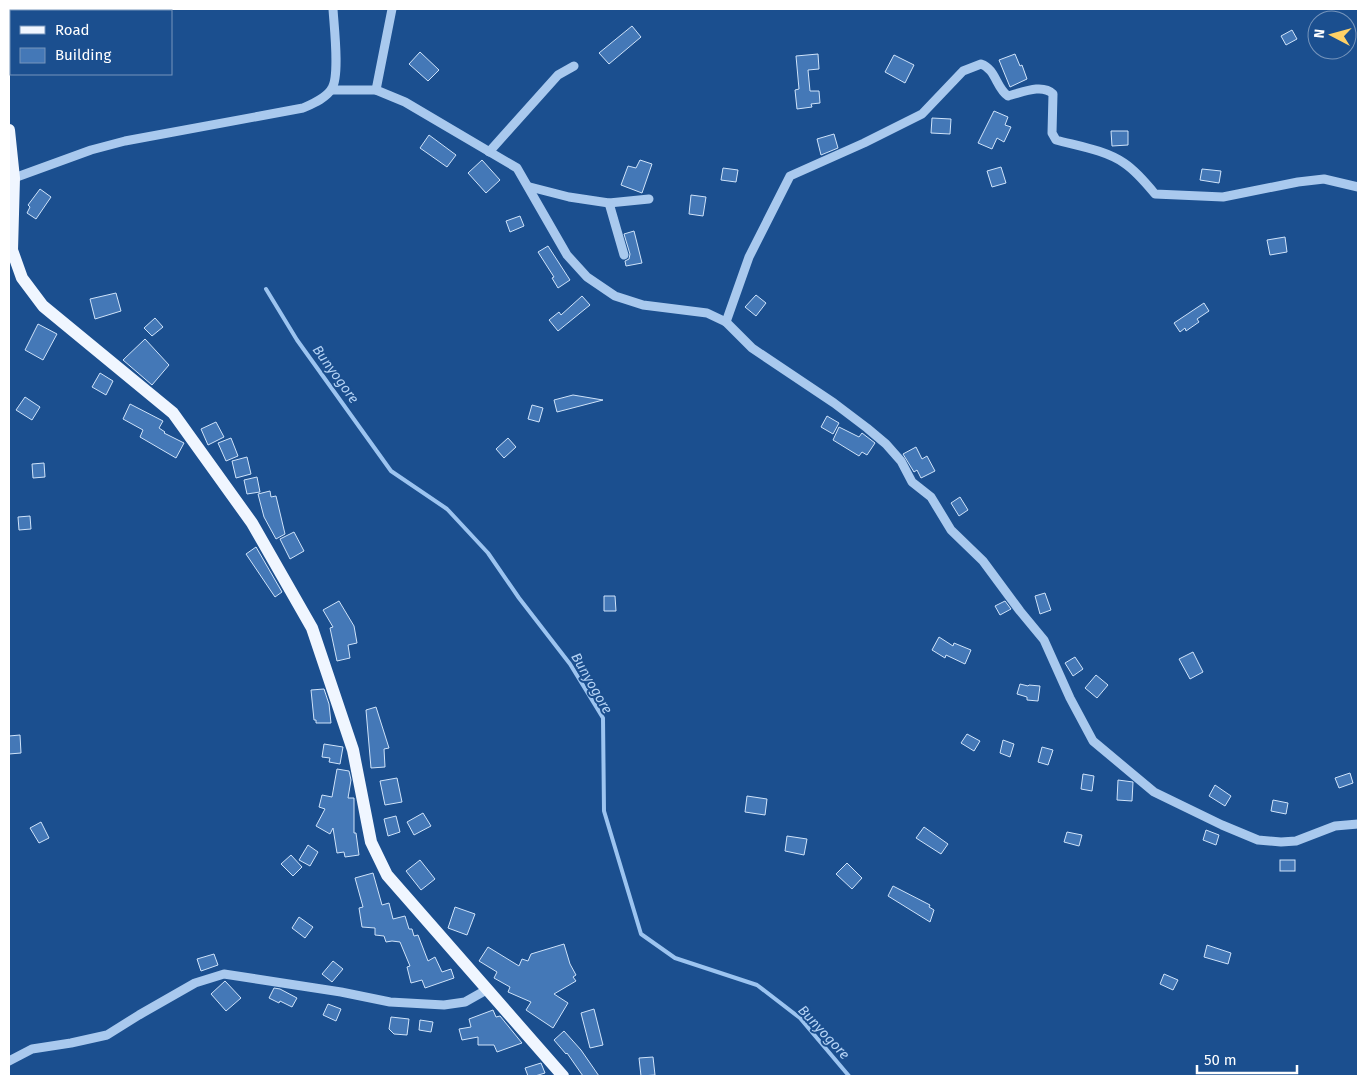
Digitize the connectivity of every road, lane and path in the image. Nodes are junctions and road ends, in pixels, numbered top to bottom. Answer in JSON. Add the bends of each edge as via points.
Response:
{"nodes":[{"id":1,"x":333,"y":9,"type":"edge"},
{"id":2,"x":392,"y":9,"type":"edge"},
{"id":3,"x":574,"y":66,"type":"dead end"},
{"id":4,"x":332,"y":90,"type":"junction"},
{"id":5,"x":376,"y":90,"type":"junction"},
{"id":6,"x":9,"y":130,"type":"edge"},
{"id":7,"x":489,"y":152,"type":"junction"},
{"id":8,"x":14,"y":178,"type":"junction"},
{"id":9,"x":530,"y":188,"type":"junction"},
{"id":10,"x":1358,"y":188,"type":"edge"},
{"id":11,"x":650,"y":199,"type":"dead end"},
{"id":12,"x":609,"y":203,"type":"junction"},
{"id":13,"x":624,"y":255,"type":"dead end"},
{"id":14,"x":726,"y":322,"type":"junction"},
{"id":15,"x":1358,"y":824,"type":"edge"},
{"id":16,"x":488,"y":989,"type":"junction"},
{"id":17,"x":9,"y":1062,"type":"edge"},
{"id":18,"x":563,"y":1076,"type":"edge"}],
"edges":[{"from":1,"to":4,"type":"street","via":[[336,78]]},
{"from":2,"to":5,"type":"street"},
{"from":3,"to":7,"type":"street","via":[[558,75]]},
{"from":4,"to":5,"type":"street"},
{"from":4,"to":8,"type":"street","via":[[303,108],[125,141]]},
{"from":5,"to":7,"type":"street","via":[[405,102]]},
{"from":6,"to":8,"type":"main road"},
{"from":7,"to":9,"type":"street","via":[[517,168]]},
{"from":8,"to":16,"type":"main road","via":[[12,250],[22,278],[43,306],[173,413],[252,523],[312,628],[354,750],[371,842],[387,875]]},
{"from":9,"to":12,"type":"street"},
{"from":9,"to":14,"type":"street","via":[[568,255],[587,277],[615,296],[643,305],[707,313]]},
{"from":10,"to":14,"type":"street","via":[[1324,180],[1223,197],[1156,194],[1123,162],[1099,151],[1056,140],[1052,133],[1052,92],[1039,89],[1008,96],[986,65],[981,64],[964,71],[922,114],[790,176],[750,257]]},
{"from":11,"to":12,"type":"street"},
{"from":12,"to":13,"type":"street"},
{"from":14,"to":15,"type":"street","via":[[752,348],[834,403],[886,444],[901,461],[912,482],[931,497],[951,530],[983,561],[1044,640],[1093,741],[1154,792],[1258,840],[1296,841],[1335,826]]},
{"from":16,"to":17,"type":"street","via":[[465,1002],[444,1006],[390,1002],[224,974],[195,983],[107,1035],[32,1049]]},
{"from":16,"to":18,"type":"main road"}]}
